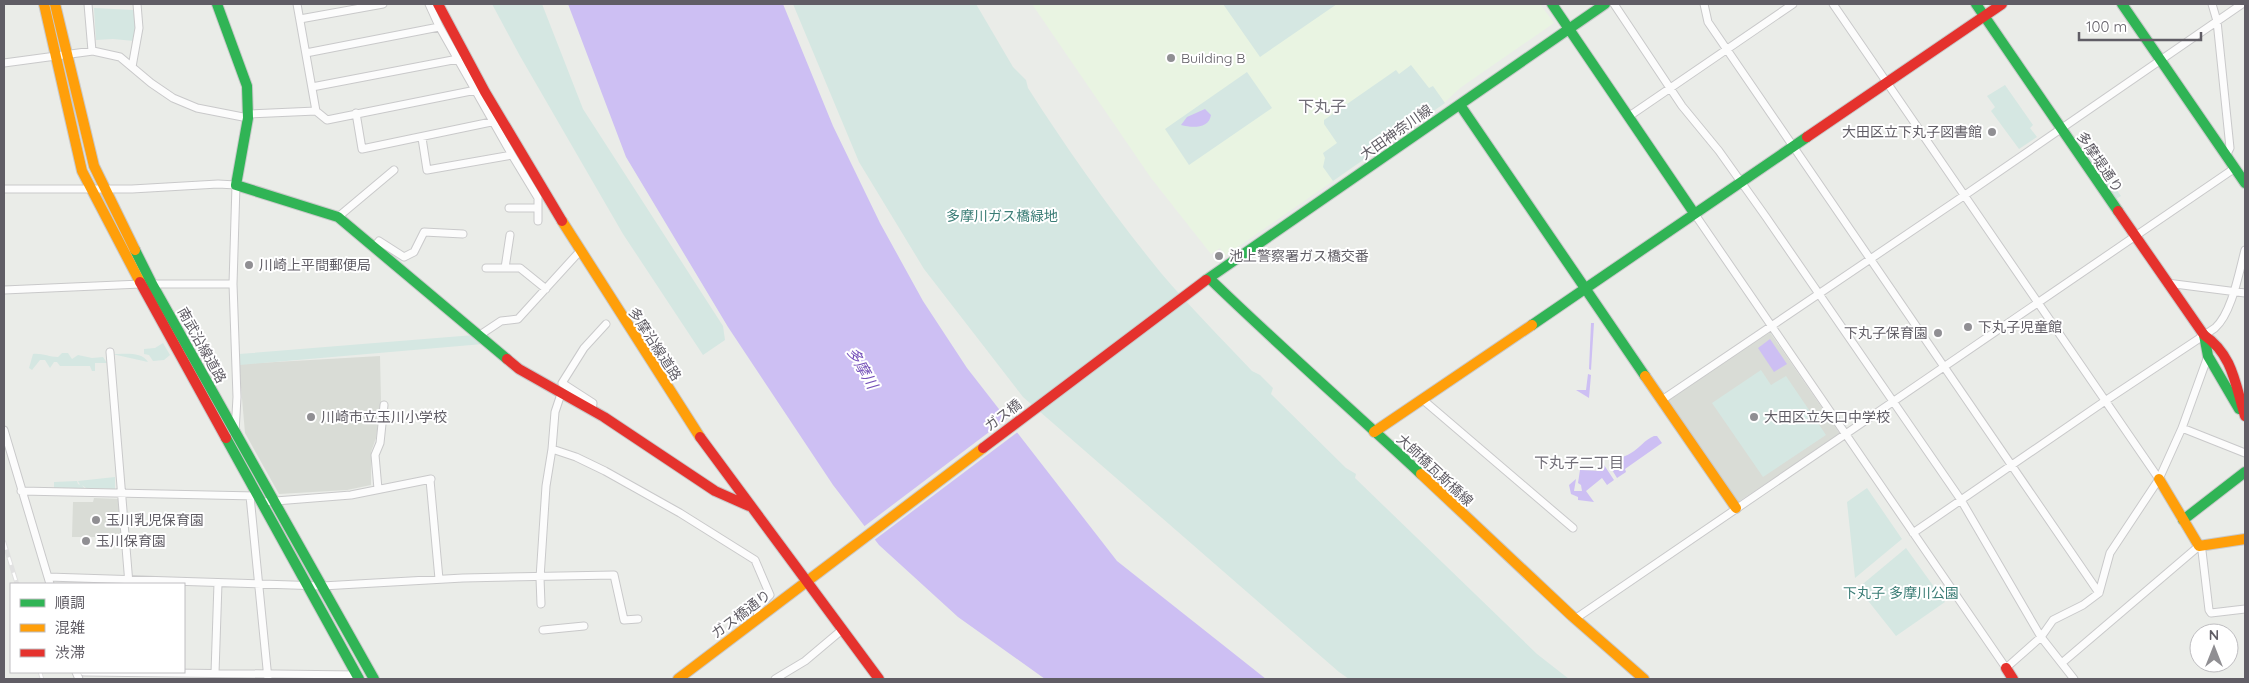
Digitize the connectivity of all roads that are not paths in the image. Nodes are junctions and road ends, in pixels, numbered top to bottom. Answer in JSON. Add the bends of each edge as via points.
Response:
{"nodes":[{"id":1,"x":44,"y":4,"type":"edge"},
{"id":2,"x":55,"y":4,"type":"edge"},
{"id":3,"x":88,"y":4,"type":"edge"},
{"id":4,"x":137,"y":4,"type":"edge"},
{"id":5,"x":217,"y":4,"type":"edge"},
{"id":6,"x":298,"y":4,"type":"edge"},
{"id":7,"x":383,"y":4,"type":"edge"},
{"id":8,"x":429,"y":4,"type":"edge"},
{"id":9,"x":438,"y":4,"type":"edge"},
{"id":10,"x":1552,"y":4,"type":"edge"},
{"id":11,"x":1606,"y":4,"type":"edge"},
{"id":12,"x":1614,"y":4,"type":"edge"},
{"id":13,"x":1704,"y":4,"type":"edge"},
{"id":14,"x":1794,"y":4,"type":"edge"},
{"id":15,"x":1833,"y":4,"type":"edge"},
{"id":16,"x":1976,"y":4,"type":"edge"},
{"id":17,"x":2002,"y":4,"type":"edge"},
{"id":18,"x":2122,"y":4,"type":"edge"},
{"id":19,"x":2212,"y":4,"type":"edge"},
{"id":20,"x":2242,"y":4,"type":"edge"},
{"id":21,"x":1984,"y":16,"type":"junction"},
{"id":22,"x":300,"y":19,"type":"junction"},
{"id":23,"x":2217,"y":21,"type":"junction"},
{"id":24,"x":440,"y":27,"type":"junction"},
{"id":25,"x":1569,"y":29,"type":"junction"},
{"id":26,"x":1727,"y":49,"type":"junction"},
{"id":27,"x":92,"y":51,"type":"junction"},
{"id":28,"x":306,"y":53,"type":"junction"},
{"id":29,"x":66,"y":55,"type":"junction"},
{"id":30,"x":54,"y":57,"type":"junction"},
{"id":31,"x":458,"y":59,"type":"junction"},
{"id":32,"x":2161,"y":60,"type":"junction"},
{"id":33,"x":4,"y":63,"type":"edge"},
{"id":34,"x":132,"y":66,"type":"junction"},
{"id":35,"x":1887,"y":82,"type":"junction"},
{"id":36,"x":312,"y":87,"type":"junction"},
{"id":37,"x":1670,"y":88,"type":"junction"},
{"id":38,"x":476,"y":90,"type":"junction"},
{"id":39,"x":1460,"y":105,"type":"junction"},
{"id":40,"x":316,"y":112,"type":"junction"},
{"id":41,"x":356,"y":114,"type":"junction"},
{"id":42,"x":248,"y":116,"type":"junction"},
{"id":43,"x":1628,"y":117,"type":"junction"},
{"id":44,"x":497,"y":121,"type":"junction"},
{"id":45,"x":2061,"y":128,"type":"junction"},
{"id":46,"x":422,"y":138,"type":"junction"},
{"id":47,"x":1792,"y":146,"type":"junction"},
{"id":48,"x":512,"y":155,"type":"junction"},
{"id":49,"x":2226,"y":156,"type":"junction"},
{"id":50,"x":2235,"y":168,"type":"junction"},
{"id":51,"x":394,"y":170,"type":"dead end"},
{"id":52,"x":1741,"y":181,"type":"junction"},
{"id":53,"x":2245,"y":183,"type":"edge"},
{"id":54,"x":236,"y":185,"type":"junction"},
{"id":55,"x":4,"y":189,"type":"edge"},
{"id":56,"x":90,"y":189,"type":"junction"},
{"id":57,"x":104,"y":190,"type":"junction"},
{"id":58,"x":1965,"y":195,"type":"junction"},
{"id":59,"x":542,"y":196,"type":"junction"},
{"id":60,"x":509,"y":208,"type":"dead end"},
{"id":61,"x":538,"y":208,"type":"junction"},
{"id":62,"x":1694,"y":213,"type":"junction"},
{"id":63,"x":338,"y":217,"type":"junction"},
{"id":64,"x":538,"y":221,"type":"dead end"},
{"id":65,"x":463,"y":234,"type":"dead end"},
{"id":66,"x":510,"y":235,"type":"dead end"},
{"id":67,"x":2135,"y":237,"type":"junction"},
{"id":68,"x":375,"y":246,"type":"junction"},
{"id":69,"x":2245,"y":250,"type":"edge"},
{"id":70,"x":580,"y":251,"type":"junction"},
{"id":71,"x":1871,"y":259,"type":"junction"},
{"id":72,"x":486,"y":268,"type":"dead end"},
{"id":73,"x":505,"y":268,"type":"junction"},
{"id":74,"x":1206,"y":280,"type":"junction"},
{"id":75,"x":2167,"y":283,"type":"junction"},
{"id":76,"x":141,"y":284,"type":"junction"},
{"id":77,"x":152,"y":284,"type":"junction"},
{"id":78,"x":233,"y":284,"type":"junction"},
{"id":79,"x":1584,"y":287,"type":"junction"},
{"id":80,"x":546,"y":289,"type":"junction"},
{"id":81,"x":4,"y":290,"type":"edge"},
{"id":82,"x":2233,"y":292,"type":"junction"},
{"id":83,"x":2245,"y":293,"type":"edge"},
{"id":84,"x":1820,"y":294,"type":"junction"},
{"id":85,"x":2039,"y":303,"type":"junction"},
{"id":86,"x":606,"y":324,"type":"dead end"},
{"id":87,"x":1772,"y":325,"type":"junction"},
{"id":88,"x":2204,"y":334,"type":"junction"},
{"id":89,"x":480,"y":335,"type":"junction"},
{"id":90,"x":110,"y":352,"type":"dead end"},
{"id":91,"x":2208,"y":356,"type":"junction"},
{"id":92,"x":1945,"y":367,"type":"junction"},
{"id":93,"x":561,"y":394,"type":"junction"},
{"id":94,"x":1422,"y":399,"type":"junction"},
{"id":95,"x":1662,"y":400,"type":"junction"},
{"id":96,"x":2105,"y":401,"type":"junction"},
{"id":97,"x":1892,"y":402,"type":"junction"},
{"id":98,"x":384,"y":405,"type":"dead end"},
{"id":99,"x":592,"y":410,"type":"junction"},
{"id":100,"x":2245,"y":417,"type":"edge"},
{"id":101,"x":2182,"y":428,"type":"junction"},
{"id":102,"x":4,"y":430,"type":"edge"},
{"id":103,"x":1374,"y":432,"type":"junction"},
{"id":104,"x":235,"y":433,"type":"junction"},
{"id":105,"x":1846,"y":434,"type":"junction"},
{"id":106,"x":552,"y":450,"type":"junction"},
{"id":107,"x":2245,"y":453,"type":"edge"},
{"id":108,"x":2012,"y":466,"type":"junction"},
{"id":109,"x":2245,"y":472,"type":"edge"},
{"id":110,"x":2159,"y":479,"type":"junction"},
{"id":111,"x":378,"y":489,"type":"junction"},
{"id":112,"x":21,"y":491,"type":"junction"},
{"id":113,"x":122,"y":494,"type":"junction"},
{"id":114,"x":261,"y":499,"type":"junction"},
{"id":115,"x":1961,"y":500,"type":"junction"},
{"id":116,"x":749,"y":506,"type":"junction"},
{"id":117,"x":1736,"y":508,"type":"junction"},
{"id":118,"x":2183,"y":520,"type":"junction"},
{"id":119,"x":1573,"y":528,"type":"dead end"},
{"id":120,"x":1913,"y":532,"type":"junction"},
{"id":121,"x":2245,"y":539,"type":"edge"},
{"id":122,"x":2199,"y":546,"type":"junction"},
{"id":123,"x":821,"y":570,"type":"joint"},
{"id":124,"x":540,"y":578,"type":"junction"},
{"id":125,"x":49,"y":580,"type":"edge"},
{"id":126,"x":439,"y":580,"type":"junction"},
{"id":127,"x":807,"y":581,"type":"junction"},
{"id":128,"x":129,"y":582,"type":"edge"},
{"id":129,"x":218,"y":583,"type":"junction"},
{"id":130,"x":258,"y":584,"type":"junction"},
{"id":131,"x":309,"y":586,"type":"junction"},
{"id":132,"x":322,"y":586,"type":"junction"},
{"id":133,"x":2099,"y":593,"type":"junction"},
{"id":134,"x":542,"y":604,"type":"dead end"},
{"id":135,"x":2245,"y":609,"type":"edge"},
{"id":136,"x":638,"y":618,"type":"dead end"},
{"id":137,"x":758,"y":618,"type":"junction"},
{"id":138,"x":1575,"y":619,"type":"junction"},
{"id":139,"x":584,"y":626,"type":"dead end"},
{"id":140,"x":843,"y":629,"type":"junction"},
{"id":141,"x":543,"y":630,"type":"dead end"},
{"id":142,"x":2041,"y":637,"type":"junction"},
{"id":143,"x":2063,"y":662,"type":"junction"},
{"id":144,"x":2006,"y":668,"type":"junction"},
{"id":145,"x":110,"y":673,"type":"edge"},
{"id":146,"x":215,"y":673,"type":"junction"},
{"id":147,"x":135,"y":674,"type":"edge"},
{"id":148,"x":268,"y":677,"type":"edge"},
{"id":149,"x":358,"y":677,"type":"edge"},
{"id":150,"x":374,"y":679,"type":"edge"},
{"id":151,"x":678,"y":679,"type":"edge"},
{"id":152,"x":775,"y":679,"type":"edge"},
{"id":153,"x":879,"y":679,"type":"edge"},
{"id":154,"x":1644,"y":679,"type":"edge"},
{"id":155,"x":2013,"y":679,"type":"edge"},
{"id":156,"x":2074,"y":679,"type":"edge"}],
"edges":[{"from":1,"to":30,"type":"street","name":"南武沿線道路"},
{"from":2,"to":29,"type":"street","name":"南武沿線道路"},
{"from":3,"to":27,"type":"street"},
{"from":4,"to":34,"type":"street","via":[[139,28]]},
{"from":5,"to":42,"type":"street","via":[[246,81]]},
{"from":6,"to":22,"type":"street"},
{"from":7,"to":22,"type":"street"},
{"from":8,"to":24,"type":"street"},
{"from":9,"to":44,"type":"street","name":"多摩沿線道路"},
{"from":10,"to":25,"type":"street"},
{"from":11,"to":25,"type":"street","name":"大田神奈川線"},
{"from":12,"to":37,"type":"street"},
{"from":13,"to":26,"type":"street","via":[[1706,19]]},
{"from":14,"to":26,"type":"street"},
{"from":15,"to":35,"type":"street"},
{"from":16,"to":21,"type":"street","name":"多摩堤通り"},
{"from":17,"to":21,"type":"street"},
{"from":18,"to":32,"type":"street"},
{"from":19,"to":23,"type":"street"},
{"from":20,"to":23,"type":"street"},
{"from":21,"to":35,"type":"street"},
{"from":21,"to":45,"type":"street","name":"多摩堤通り"},
{"from":22,"to":28,"type":"street"},
{"from":23,"to":32,"type":"street"},
{"from":23,"to":49,"type":"street","via":[[2230,148]]},
{"from":24,"to":28,"type":"street"},
{"from":24,"to":31,"type":"street"},
{"from":25,"to":39,"type":"street","name":"大田神奈川線"},
{"from":25,"to":43,"type":"street"},
{"from":26,"to":37,"type":"street"},
{"from":26,"to":47,"type":"street"},
{"from":27,"to":29,"type":"street"},
{"from":27,"to":34,"type":"street","via":[[120,57]]},
{"from":28,"to":36,"type":"street"},
{"from":29,"to":30,"type":"street"},
{"from":29,"to":57,"type":"street","name":"南武沿線道路","via":[[94,166]]},
{"from":30,"to":33,"type":"street"},
{"from":30,"to":56,"type":"street","name":"南武沿線道路","via":[[82,171]]},
{"from":31,"to":36,"type":"street"},
{"from":31,"to":38,"type":"street"},
{"from":32,"to":45,"type":"street"},
{"from":32,"to":49,"type":"street"},
{"from":34,"to":42,"type":"street","via":[[173,98],[197,108]]},
{"from":35,"to":47,"type":"street"},
{"from":35,"to":58,"type":"street"},
{"from":36,"to":40,"type":"street"},
{"from":37,"to":43,"type":"street"},
{"from":37,"to":52,"type":"street"},
{"from":38,"to":41,"type":"street"},
{"from":38,"to":44,"type":"street"},
{"from":39,"to":74,"type":"street","name":"大田神奈川線"},
{"from":39,"to":79,"type":"street"},
{"from":40,"to":41,"type":"street","via":[[327,120]]},
{"from":40,"to":42,"type":"street"},
{"from":41,"to":46,"type":"street","via":[[362,149]]},
{"from":42,"to":54,"type":"street"},
{"from":43,"to":62,"type":"street"},
{"from":44,"to":46,"type":"street"},
{"from":44,"to":48,"type":"street"},
{"from":44,"to":59,"type":"street","name":"多摩沿線道路"},
{"from":45,"to":58,"type":"street"},
{"from":45,"to":67,"type":"street","name":"多摩堤通り"},
{"from":46,"to":48,"type":"street","via":[[427,170]]},
{"from":47,"to":52,"type":"street"},
{"from":47,"to":71,"type":"street"},
{"from":48,"to":59,"type":"street"},
{"from":49,"to":50,"type":"street"},
{"from":50,"to":53,"type":"street"},
{"from":50,"to":67,"type":"street"},
{"from":51,"to":63,"type":"street"},
{"from":52,"to":62,"type":"street"},
{"from":52,"to":84,"type":"street"},
{"from":54,"to":57,"type":"street"},
{"from":54,"to":63,"type":"street"},
{"from":54,"to":78,"type":"street"},
{"from":55,"to":56,"type":"street"},
{"from":56,"to":57,"type":"street"},
{"from":56,"to":76,"type":"street","name":"南武沿線道路"},
{"from":57,"to":77,"type":"street","name":"南武沿線道路"},
{"from":58,"to":71,"type":"street"},
{"from":58,"to":85,"type":"street"},
{"from":59,"to":61,"type":"street"},
{"from":59,"to":70,"type":"street","name":"多摩沿線道路"},
{"from":60,"to":61,"type":"street"},
{"from":61,"to":64,"type":"street"},
{"from":62,"to":79,"type":"street"},
{"from":62,"to":87,"type":"street"},
{"from":63,"to":68,"type":"street"},
{"from":65,"to":68,"type":"street","via":[[424,232],[414,252],[404,257],[379,241]]},
{"from":66,"to":73,"type":"street"},
{"from":67,"to":75,"type":"street","name":"多摩堤通り"},
{"from":67,"to":85,"type":"street"},
{"from":68,"to":89,"type":"street"},
{"from":69,"to":82,"type":"street"},
{"from":70,"to":80,"type":"street"},
{"from":70,"to":116,"type":"street","name":"多摩沿線道路","via":[[697,433]]},
{"from":71,"to":84,"type":"street"},
{"from":71,"to":92,"type":"street"},
{"from":72,"to":73,"type":"street"},
{"from":73,"to":80,"type":"street","via":[[520,268]]},
{"from":74,"to":103,"type":"street","name":"大師橋瓦斯橋線"},
{"from":74,"to":123,"type":"street","name":"ガス橋"},
{"from":75,"to":82,"type":"street"},
{"from":75,"to":88,"type":"street","name":"多摩堤通り"},
{"from":76,"to":77,"type":"street"},
{"from":76,"to":81,"type":"street"},
{"from":76,"to":114,"type":"street","name":"南武沿線道路"},
{"from":77,"to":78,"type":"street"},
{"from":77,"to":104,"type":"street","name":"南武沿線道路"},
{"from":78,"to":104,"type":"street"},
{"from":79,"to":94,"type":"street"},
{"from":79,"to":95,"type":"street"},
{"from":80,"to":89,"type":"street","via":[[518,319],[501,321]]},
{"from":82,"to":83,"type":"street"},
{"from":82,"to":88,"type":"street","via":[[2222,322]]},
{"from":84,"to":87,"type":"street"},
{"from":84,"to":97,"type":"street"},
{"from":85,"to":92,"type":"street"},
{"from":85,"to":96,"type":"street"},
{"from":86,"to":99,"type":"street","via":[[584,348],[562,383],[594,403]]},
{"from":87,"to":95,"type":"street"},
{"from":87,"to":105,"type":"street"},
{"from":88,"to":91,"type":"street","name":"多摩堤通り"},
{"from":88,"to":96,"type":"street"},
{"from":88,"to":100,"type":"street","name":"多摩堤通り","via":[[2218,345],[2228,361]]},
{"from":89,"to":93,"type":"street","via":[[519,368]]},
{"from":90,"to":113,"type":"street"},
{"from":91,"to":100,"type":"street","name":"多摩堤通り"},
{"from":91,"to":101,"type":"street"},
{"from":92,"to":97,"type":"street"},
{"from":92,"to":108,"type":"street"},
{"from":93,"to":99,"type":"street"},
{"from":93,"to":106,"type":"street","via":[[555,412]]},
{"from":94,"to":103,"type":"street"},
{"from":94,"to":119,"type":"street"},
{"from":95,"to":117,"type":"street"},
{"from":96,"to":108,"type":"street"},
{"from":96,"to":110,"type":"street"},
{"from":97,"to":105,"type":"street"},
{"from":97,"to":115,"type":"street"},
{"from":98,"to":111,"type":"street","via":[[380,443],[375,455]]},
{"from":99,"to":116,"type":"street","via":[[715,491]]},
{"from":101,"to":107,"type":"street"},
{"from":101,"to":110,"type":"street"},
{"from":102,"to":112,"type":"street"},
{"from":103,"to":138,"type":"street","name":"大師橋瓦斯橋線"},
{"from":104,"to":114,"type":"street","name":"南武沿線道路"},
{"from":105,"to":117,"type":"street"},
{"from":105,"to":120,"type":"street"},
{"from":106,"to":124,"type":"street","via":[[546,486]]},
{"from":106,"to":137,"type":"street","via":[[605,471],[755,560],[770,595],[756,608]]},
{"from":108,"to":115,"type":"street"},
{"from":108,"to":133,"type":"street"},
{"from":109,"to":118,"type":"street"},
{"from":110,"to":118,"type":"street"},
{"from":110,"to":133,"type":"street","via":[[2110,553]]},
{"from":111,"to":114,"type":"street","via":[[351,495]]},
{"from":111,"to":126,"type":"street","via":[[431,479]]},
{"from":112,"to":113,"type":"street"},
{"from":112,"to":125,"type":"street"},
{"from":113,"to":114,"type":"street"},
{"from":113,"to":128,"type":"street"},
{"from":114,"to":130,"type":"street"},
{"from":114,"to":131,"type":"street","name":"南武沿線道路"},
{"from":114,"to":132,"type":"street","name":"南武沿線道路"},
{"from":115,"to":120,"type":"street"},
{"from":115,"to":142,"type":"street"},
{"from":116,"to":127,"type":"street","name":"多摩沿線道路"},
{"from":117,"to":138,"type":"street"},
{"from":118,"to":122,"type":"street"},
{"from":120,"to":144,"type":"street"},
{"from":121,"to":122,"type":"street"},
{"from":122,"to":135,"type":"street","via":[[2211,613]]},
{"from":122,"to":143,"type":"street"},
{"from":123,"to":127,"type":"street","name":"ガス橋通り"},
{"from":124,"to":126,"type":"street"},
{"from":124,"to":134,"type":"street"},
{"from":124,"to":136,"type":"street","via":[[614,575],[624,620]]},
{"from":125,"to":128,"type":"street"},
{"from":126,"to":132,"type":"street"},
{"from":127,"to":137,"type":"street","name":"ガス橋通り"},
{"from":127,"to":140,"type":"street","name":"多摩沿線道路"},
{"from":128,"to":129,"type":"street"},
{"from":129,"to":130,"type":"street"},
{"from":129,"to":146,"type":"street"},
{"from":130,"to":131,"type":"street"},
{"from":130,"to":148,"type":"street"},
{"from":131,"to":132,"type":"street"},
{"from":131,"to":149,"type":"street","name":"南武沿線道路"},
{"from":132,"to":150,"type":"street","name":"南武沿線道路"},
{"from":133,"to":142,"type":"street","via":[[2053,620]]},
{"from":137,"to":151,"type":"street","name":"ガス橋通り"},
{"from":138,"to":154,"type":"street","name":"大師橋瓦斯橋線"},
{"from":139,"to":141,"type":"street"},
{"from":140,"to":152,"type":"street","via":[[805,661]]},
{"from":140,"to":153,"type":"street","name":"多摩沿線道路"},
{"from":142,"to":143,"type":"street"},
{"from":142,"to":144,"type":"street"},
{"from":143,"to":156,"type":"street"},
{"from":144,"to":155,"type":"street"},
{"from":145,"to":147,"type":"street"},
{"from":146,"to":147,"type":"street"},
{"from":146,"to":148,"type":"street"},
{"from":148,"to":149,"type":"street"}]}
